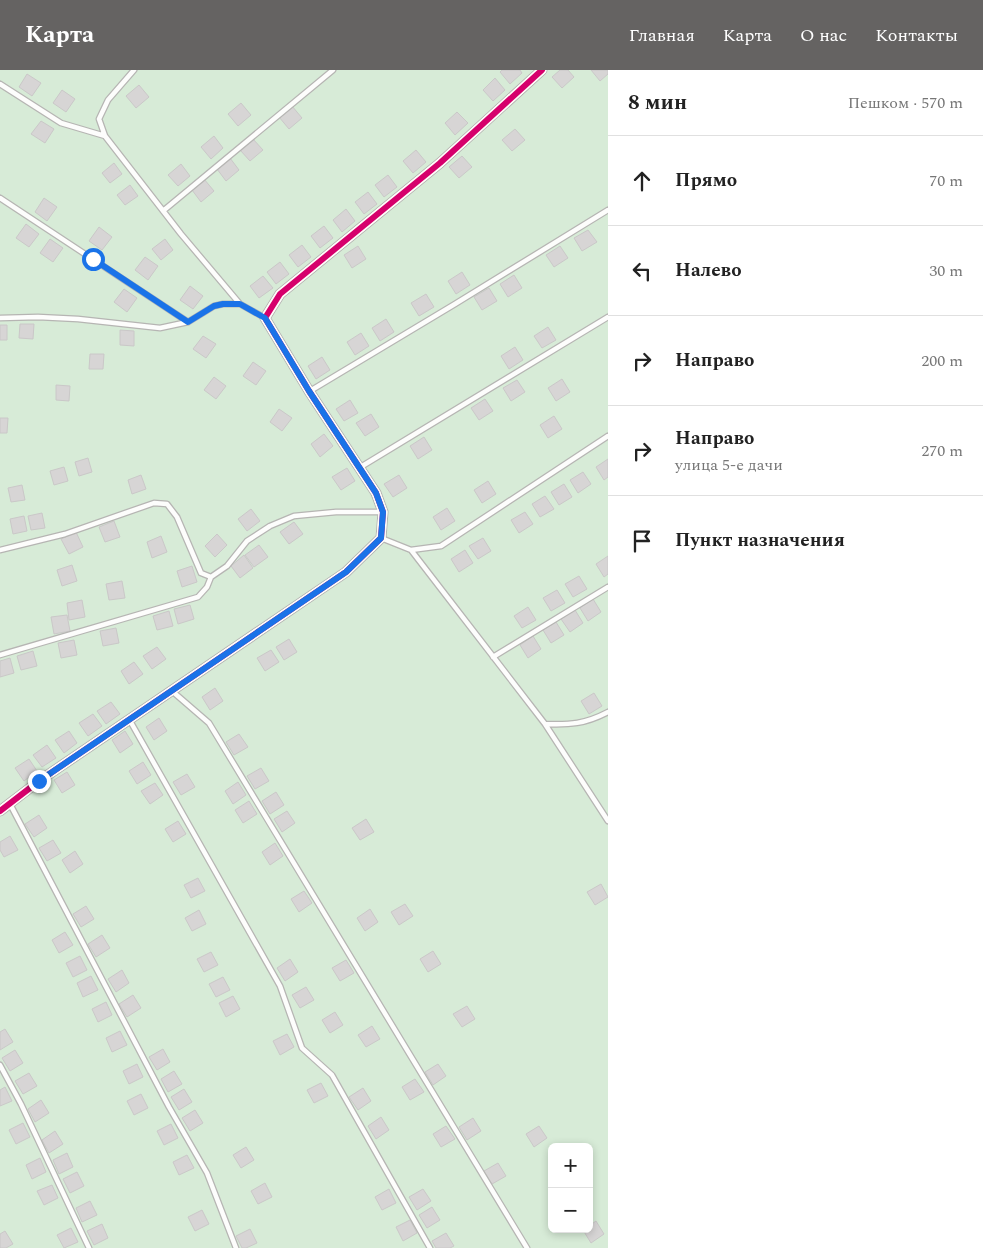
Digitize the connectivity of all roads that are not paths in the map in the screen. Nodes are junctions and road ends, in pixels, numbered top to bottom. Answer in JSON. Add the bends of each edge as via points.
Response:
{"nodes":[{"id":1,"x":134,"y":70,"type":"edge"},
{"id":2,"x":333,"y":70,"type":"edge"},
{"id":3,"x":542,"y":70,"type":"edge"},
{"id":4,"x":0,"y":84,"type":"edge"},
{"id":5,"x":104,"y":136,"type":"junction"},
{"id":6,"x":0,"y":198,"type":"edge"},
{"id":7,"x":608,"y":210,"type":"edge"},
{"id":8,"x":163,"y":212,"type":"junction"},
{"id":9,"x":240,"y":304,"type":"junction"},
{"id":10,"x":608,"y":317,"type":"edge"},
{"id":11,"x":0,"y":318,"type":"edge"},
{"id":12,"x":265,"y":318,"type":"junction"},
{"id":13,"x":188,"y":322,"type":"junction"},
{"id":14,"x":309,"y":391,"type":"junction"},
{"id":15,"x":608,"y":436,"type":"edge"},
{"id":16,"x":358,"y":468,"type":"junction"},
{"id":17,"x":383,"y":512,"type":"junction"},
{"id":18,"x":381,"y":538,"type":"junction"},
{"id":19,"x":0,"y":550,"type":"edge"},
{"id":20,"x":411,"y":550,"type":"junction"},
{"id":21,"x":211,"y":577,"type":"junction"},
{"id":22,"x":608,"y":586,"type":"edge"},
{"id":23,"x":0,"y":655,"type":"edge"},
{"id":24,"x":493,"y":657,"type":"junction"},
{"id":25,"x":172,"y":691,"type":"junction"},
{"id":26,"x":608,"y":712,"type":"edge"},
{"id":27,"x":129,"y":719,"type":"junction"},
{"id":28,"x":544,"y":724,"type":"junction"},
{"id":29,"x":10,"y":803,"type":"junction"},
{"id":30,"x":0,"y":811,"type":"edge"},
{"id":31,"x":608,"y":821,"type":"edge"},
{"id":32,"x":0,"y":1065,"type":"edge"},
{"id":33,"x":89,"y":1248,"type":"edge"},
{"id":34,"x":236,"y":1248,"type":"edge"},
{"id":35,"x":430,"y":1248,"type":"edge"},
{"id":36,"x":527,"y":1248,"type":"edge"}],
"edges":[{"from":1,"to":5,"type":"lane","via":[[102,112],[99,119]]},
{"from":2,"to":8,"type":"lane"},
{"from":3,"to":12,"type":"street","via":[[440,163],[280,294]]},
{"from":4,"to":5,"type":"lane","via":[[60,123]]},
{"from":5,"to":8,"type":"lane"},
{"from":6,"to":13,"type":"lane"},
{"from":7,"to":14,"type":"lane"},
{"from":8,"to":9,"type":"lane"},
{"from":9,"to":12,"type":"lane"},
{"from":9,"to":13,"type":"lane","via":[[214,306]]},
{"from":10,"to":16,"type":"lane"},
{"from":11,"to":13,"type":"lane","via":[[78,319],[160,328]]},
{"from":12,"to":14,"type":"street"},
{"from":14,"to":16,"type":"street"},
{"from":15,"to":20,"type":"lane","via":[[441,546]]},
{"from":16,"to":17,"type":"street","via":[[376,493]]},
{"from":17,"to":18,"type":"street"},
{"from":17,"to":21,"type":"lane","via":[[294,516],[247,541],[227,566]]},
{"from":18,"to":20,"type":"lane"},
{"from":18,"to":25,"type":"street","via":[[346,572]]},
{"from":19,"to":21,"type":"lane","via":[[65,534],[154,503],[167,504],[177,517],[201,573]]},
{"from":20,"to":24,"type":"lane"},
{"from":21,"to":23,"type":"lane","via":[[198,597]]},
{"from":22,"to":24,"type":"lane"},
{"from":24,"to":28,"type":"lane"},
{"from":25,"to":27,"type":"street"},
{"from":25,"to":36,"type":"lane","via":[[209,723]]},
{"from":26,"to":28,"type":"lane","via":[[593,720],[571,725]]},
{"from":27,"to":29,"type":"street"},
{"from":27,"to":35,"type":"lane","via":[[280,986],[302,1048],[332,1075]]},
{"from":28,"to":31,"type":"lane"},
{"from":29,"to":30,"type":"street"},
{"from":29,"to":34,"type":"lane","via":[[169,1107],[207,1173]]},
{"from":32,"to":33,"type":"lane"}]}
